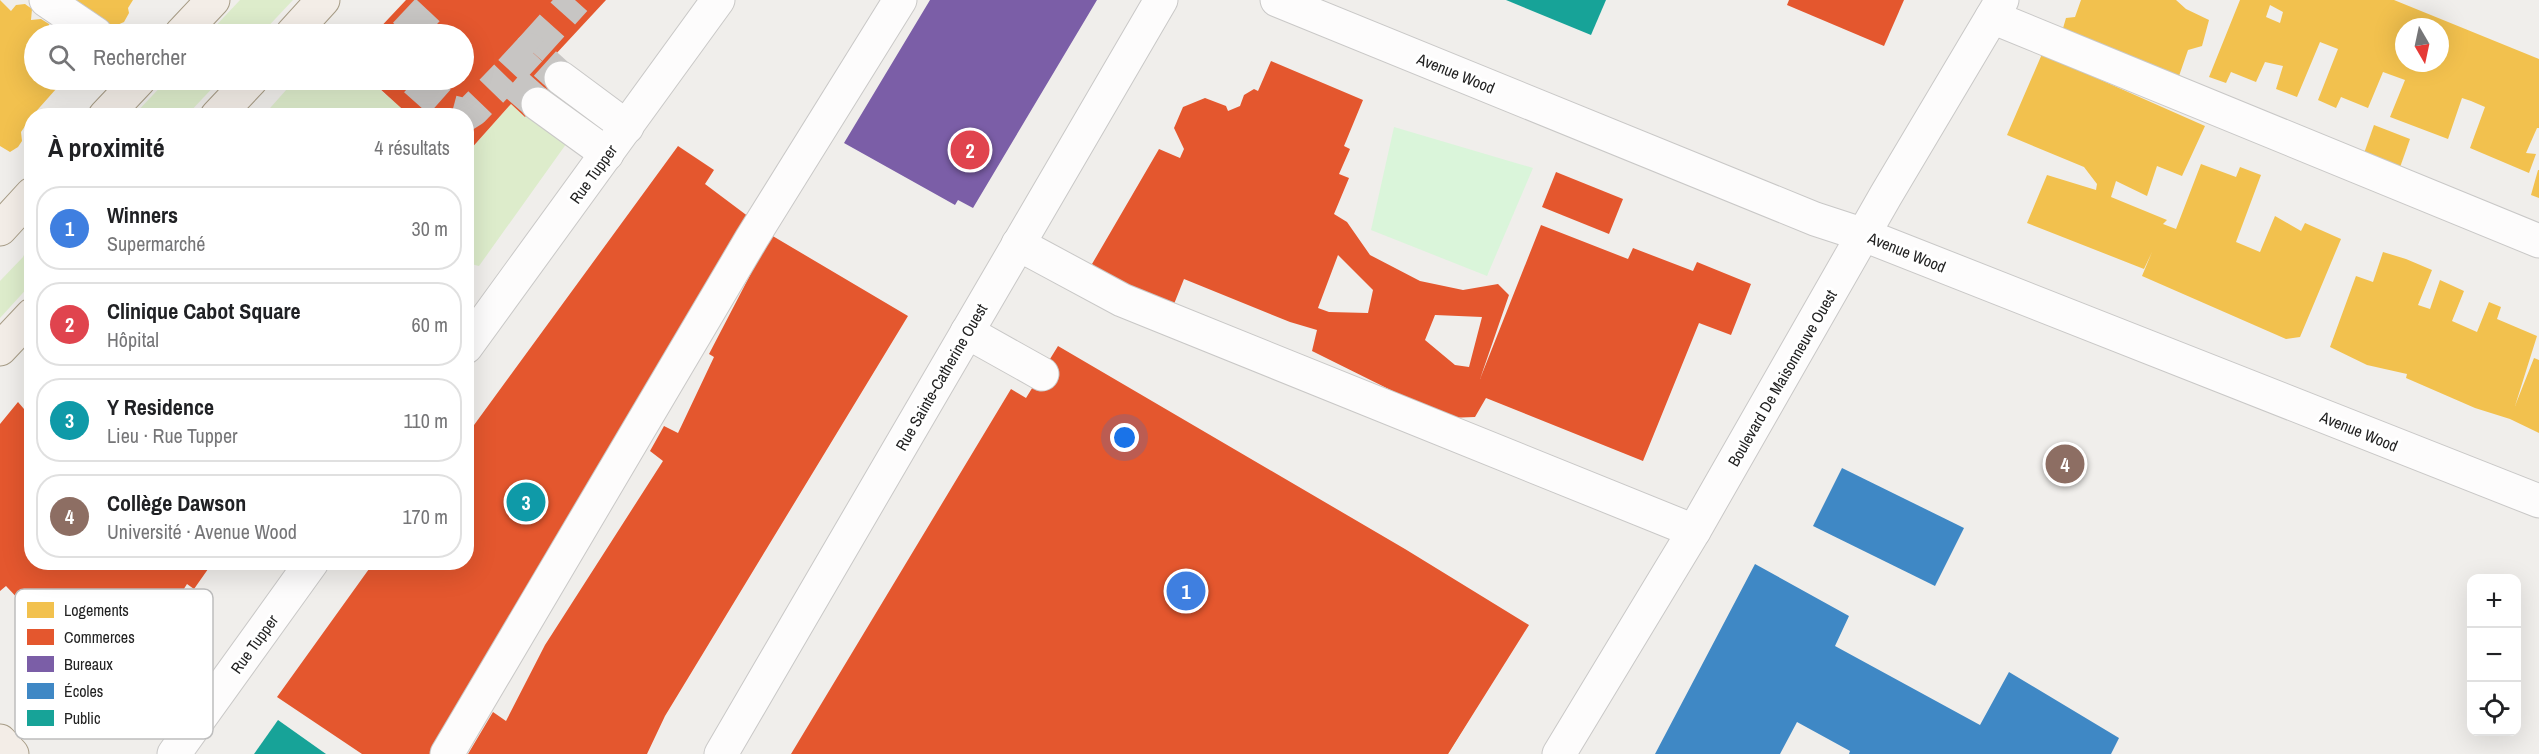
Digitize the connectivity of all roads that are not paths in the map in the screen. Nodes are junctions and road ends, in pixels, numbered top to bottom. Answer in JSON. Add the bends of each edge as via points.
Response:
{"nodes":[{"id":1,"x":46,"y":0,"type":"edge"},
{"id":2,"x":213,"y":0,"type":"edge"},
{"id":3,"x":323,"y":0,"type":"edge"},
{"id":4,"x":718,"y":0,"type":"edge"},
{"id":5,"x":900,"y":0,"type":"edge"},
{"id":6,"x":1161,"y":0,"type":"edge"},
{"id":7,"x":1277,"y":0,"type":"edge"},
{"id":8,"x":1997,"y":9,"type":"edge"},
{"id":9,"x":81,"y":24,"type":"edge"},
{"id":10,"x":190,"y":24,"type":"edge"},
{"id":11,"x":301,"y":24,"type":"edge"},
{"id":12,"x":561,"y":78,"type":"tunnel mouth"},
{"id":13,"x":130,"y":90,"type":"edge"},
{"id":14,"x":242,"y":90,"type":"edge"},
{"id":15,"x":538,"y":104,"type":"tunnel mouth"},
{"id":16,"x":113,"y":108,"type":"edge"},
{"id":17,"x":225,"y":108,"type":"edge"},
{"id":18,"x":627,"y":127,"type":"junction"},
{"id":19,"x":607,"y":154,"type":"junction"},
{"id":20,"x":24,"y":203,"type":"edge"},
{"id":21,"x":0,"y":229,"type":"edge"},
{"id":22,"x":1864,"y":235,"type":"junction"},
{"id":23,"x":2539,"y":241,"type":"edge"},
{"id":24,"x":1018,"y":244,"type":"junction"},
{"id":25,"x":24,"y":324,"type":"edge"},
{"id":26,"x":967,"y":332,"type":"junction"},
{"id":27,"x":474,"y":336,"type":"edge"},
{"id":28,"x":0,"y":349,"type":"edge"},
{"id":29,"x":1042,"y":374,"type":"dead end"},
{"id":30,"x":2539,"y":501,"type":"edge"},
{"id":31,"x":1694,"y":531,"type":"junction"},
{"id":32,"x":306,"y":570,"type":"edge"},
{"id":33,"x":213,"y":700,"type":"edge"},
{"id":34,"x":185,"y":739,"type":"edge"},
{"id":35,"x":0,"y":741,"type":"edge"},
{"id":36,"x":12,"y":754,"type":"edge"},
{"id":37,"x":174,"y":754,"type":"edge"},
{"id":38,"x":447,"y":754,"type":"edge"},
{"id":39,"x":721,"y":754,"type":"edge"},
{"id":40,"x":1559,"y":754,"type":"edge"}],
"edges":[{"from":1,"to":9,"type":"street"},
{"from":2,"to":10,"type":"main road"},
{"from":3,"to":11,"type":"main road"},
{"from":4,"to":18,"type":"street","name":"Rue Tupper"},
{"from":5,"to":38,"type":"street","via":[[752,238]]},
{"from":6,"to":24,"type":"street","name":"Rue Sainte-Catherine Ouest"},
{"from":7,"to":22,"type":"street","name":"Avenue Wood","via":[[1815,219]]},
{"from":8,"to":22,"type":"street","name":"Boulevard De Maisonneuve Ouest"},
{"from":8,"to":23,"type":"street"},
{"from":12,"to":18,"type":"street"},
{"from":13,"to":16,"type":"main road"},
{"from":14,"to":17,"type":"main road"},
{"from":15,"to":19,"type":"street"},
{"from":18,"to":19,"type":"street","name":"Rue Tupper"},
{"from":19,"to":27,"type":"street","name":"Rue Tupper"},
{"from":20,"to":21,"type":"main road"},
{"from":22,"to":30,"type":"street","name":"Avenue Wood"},
{"from":22,"to":31,"type":"street","name":"Boulevard De Maisonneuve Ouest"},
{"from":24,"to":26,"type":"street","name":"Rue Sainte-Catherine Ouest"},
{"from":24,"to":31,"type":"street","via":[[1122,300]]},
{"from":25,"to":28,"type":"main road"},
{"from":26,"to":29,"type":"street"},
{"from":26,"to":39,"type":"street","name":"Rue Sainte-Catherine Ouest"},
{"from":31,"to":40,"type":"street","name":"Boulevard De Maisonneuve Ouest"},
{"from":32,"to":33,"type":"street","name":"Rue Tupper"},
{"from":34,"to":37,"type":"street","name":"Rue Tupper"},
{"from":35,"to":36,"type":"main road"}]}
